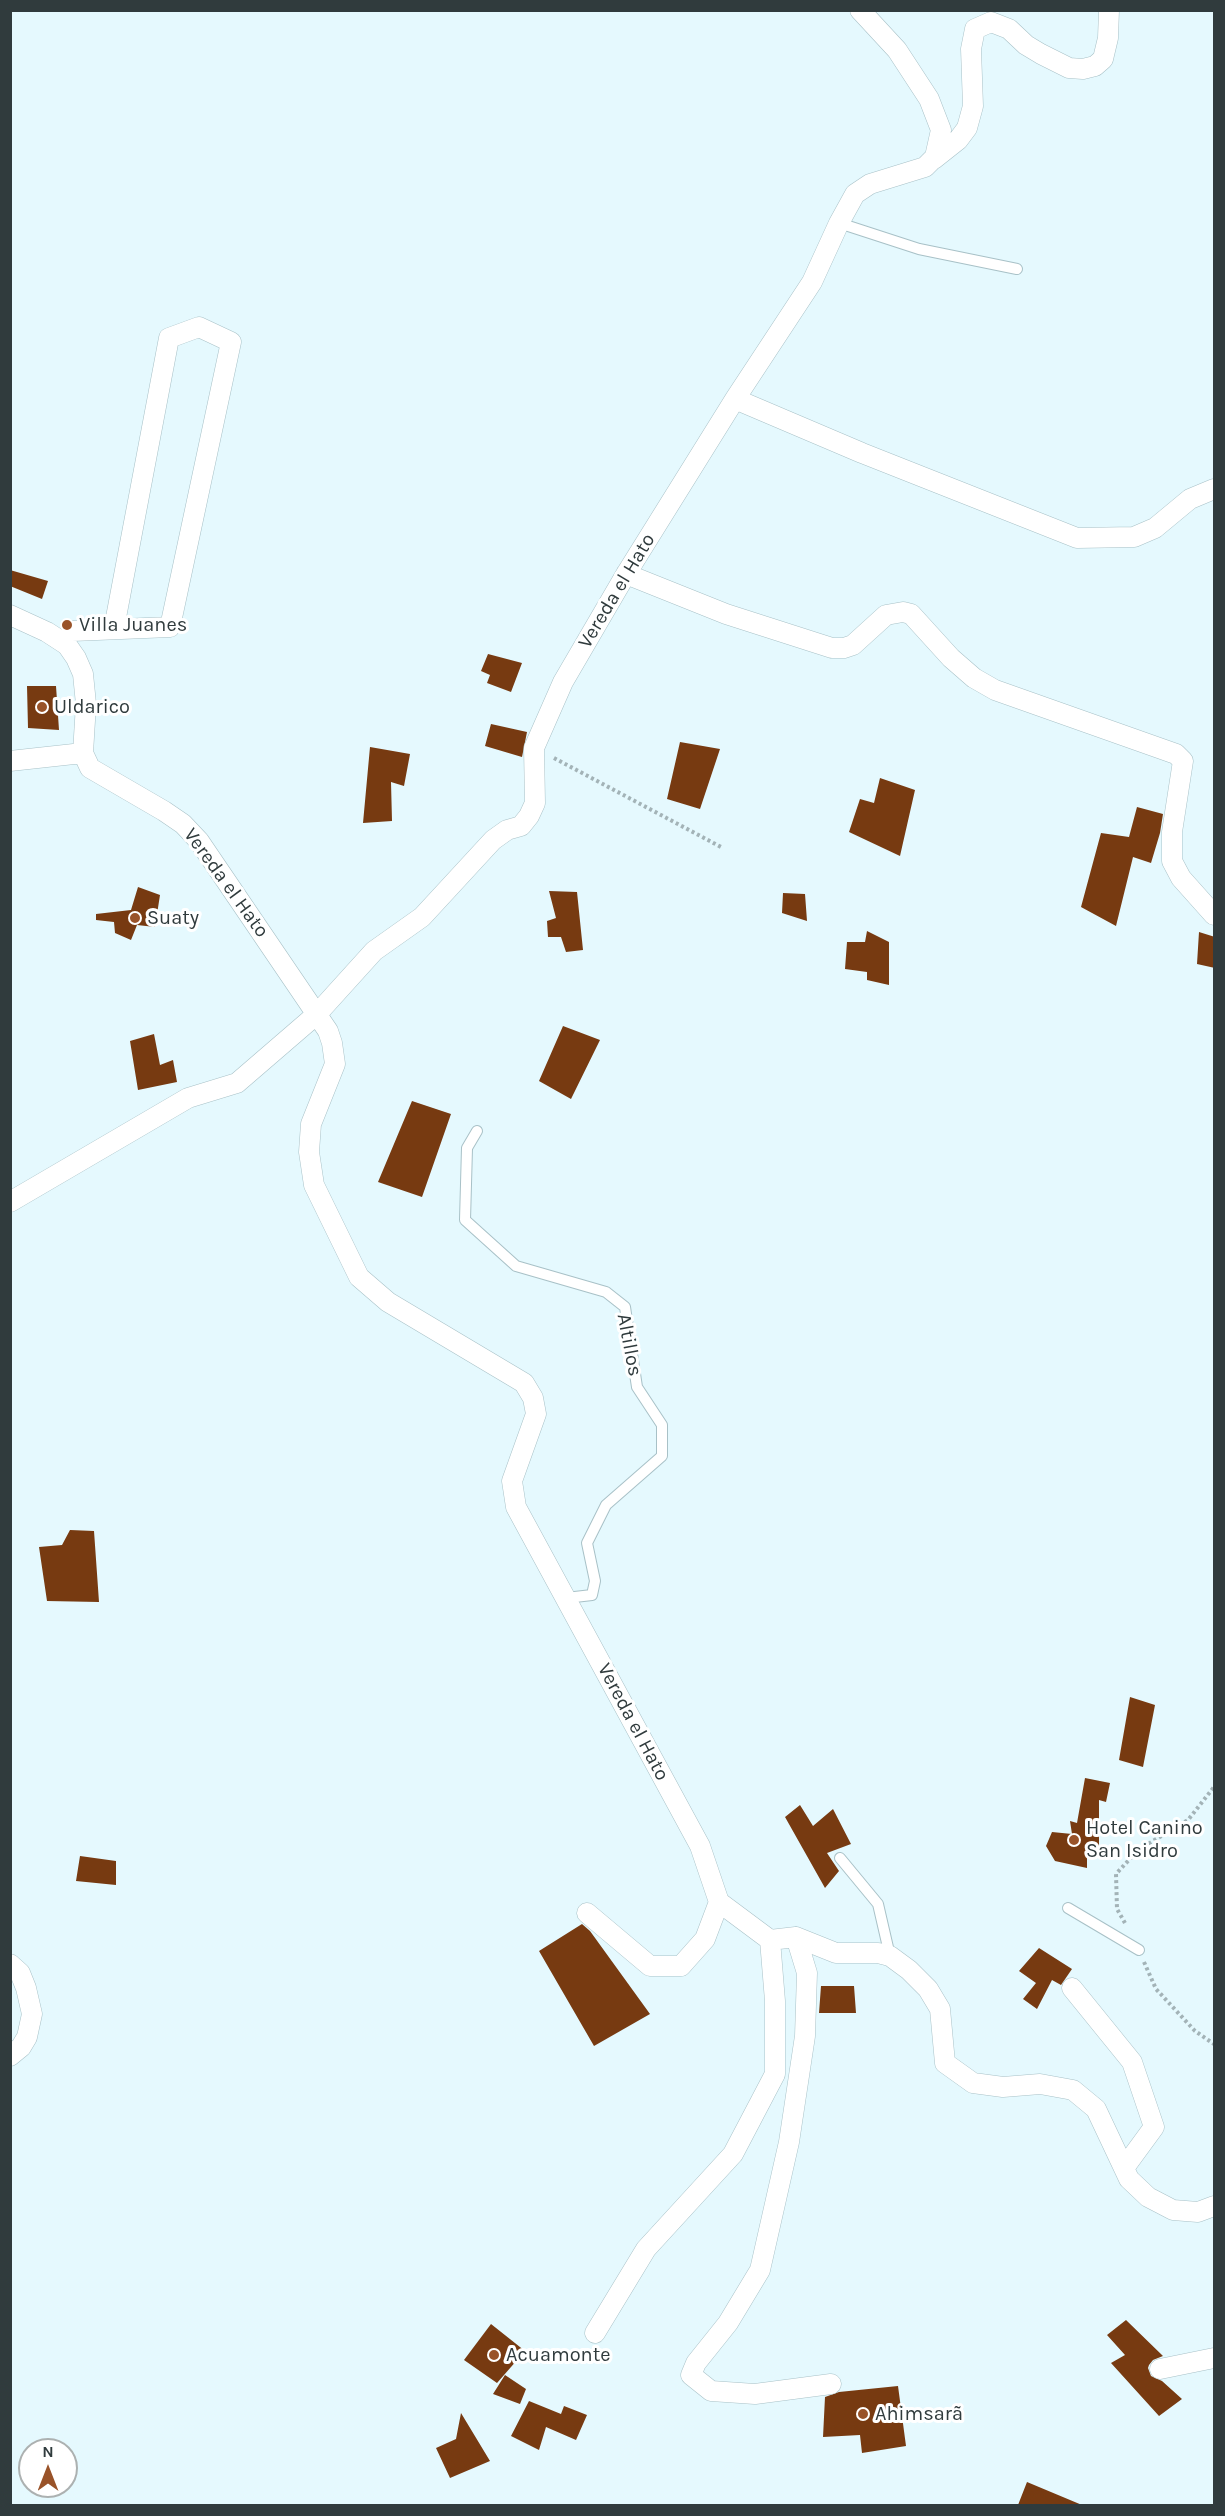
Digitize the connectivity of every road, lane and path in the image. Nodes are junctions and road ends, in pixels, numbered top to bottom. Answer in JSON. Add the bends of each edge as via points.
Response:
{"nodes":[{"id":1,"x":860,"y":10,"type":"edge"},
{"id":2,"x":1109,"y":10,"type":"edge"},
{"id":3,"x":925,"y":167,"type":"junction"},
{"id":4,"x":838,"y":223,"type":"junction"},
{"id":5,"x":1017,"y":269,"type":"dead end"},
{"id":6,"x":735,"y":399,"type":"junction"},
{"id":7,"x":1215,"y":489,"type":"edge"},
{"id":8,"x":626,"y":574,"type":"junction"},
{"id":9,"x":10,"y":615,"type":"edge"},
{"id":10,"x":114,"y":628,"type":"junction"},
{"id":11,"x":60,"y":631,"type":"junction"},
{"id":12,"x":534,"y":748,"type":"junction"},
{"id":13,"x":83,"y":753,"type":"junction"},
{"id":14,"x":10,"y":761,"type":"edge"},
{"id":15,"x":721,"y":847,"type":"dead end"},
{"id":16,"x":1215,"y":915,"type":"edge"},
{"id":17,"x":317,"y":1014,"type":"junction"},
{"id":18,"x":477,"y":1131,"type":"dead end"},
{"id":19,"x":10,"y":1202,"type":"edge"},
{"id":20,"x":566,"y":1598,"type":"junction"},
{"id":21,"x":1215,"y":1787,"type":"edge"},
{"id":22,"x":840,"y":1858,"type":"dead end"},
{"id":23,"x":719,"y":1902,"type":"junction"},
{"id":24,"x":1068,"y":1908,"type":"dead end"},
{"id":25,"x":587,"y":1912,"type":"dead end"},
{"id":26,"x":796,"y":1937,"type":"junction"},
{"id":27,"x":770,"y":1940,"type":"junction"},
{"id":28,"x":1139,"y":1950,"type":"junction"},
{"id":29,"x":890,"y":1956,"type":"junction"},
{"id":30,"x":10,"y":1964,"type":"edge"},
{"id":31,"x":1072,"y":1988,"type":"dead end"},
{"id":32,"x":1215,"y":2044,"type":"edge"},
{"id":33,"x":10,"y":2056,"type":"edge"},
{"id":34,"x":1124,"y":2168,"type":"junction"},
{"id":35,"x":1215,"y":2206,"type":"edge"},
{"id":36,"x":595,"y":2333,"type":"dead end"},
{"id":37,"x":1215,"y":2358,"type":"edge"},
{"id":38,"x":1160,"y":2369,"type":"dead end"},
{"id":39,"x":831,"y":2384,"type":"dead end"}],
"edges":[{"from":1,"to":3,"type":"street","via":[[897,50],[929,99],[941,130],[935,157]]},
{"from":2,"to":3,"type":"street","name":"Vereda el Hato","via":[[1103,59],[1083,69],[1069,68],[1041,54],[1009,29],[991,22],[975,29],[971,49],[973,106],[967,128]]},
{"from":3,"to":4,"type":"street","name":"Vereda el Hato","via":[[870,184],[855,194]]},
{"from":4,"to":5,"type":"lane","via":[[919,249]]},
{"from":4,"to":6,"type":"street","name":"Vereda el Hato","via":[[812,282]]},
{"from":6,"to":7,"type":"street","via":[[1077,538],[1134,537],[1155,528],[1190,499]]},
{"from":6,"to":8,"type":"street","name":"Vereda el Hato"},
{"from":8,"to":12,"type":"street","name":"Vereda el Hato","via":[[563,682]]},
{"from":8,"to":16,"type":"street","via":[[726,614],[832,648],[853,645],[886,615],[911,614],[951,658],[995,690],[1176,754],[1183,761],[1172,832],[1172,861],[1181,878]]},
{"from":9,"to":11,"type":"street"},
{"from":10,"to":10,"type":"street","via":[[170,627],[231,342],[199,327],[169,338]]},
{"from":10,"to":11,"type":"street"},
{"from":11,"to":13,"type":"street","via":[[83,674]]},
{"from":12,"to":15,"type":"path"},
{"from":12,"to":17,"type":"street","name":"Vereda el Hato","via":[[535,803],[530,816],[493,840],[422,917],[375,951]]},
{"from":13,"to":14,"type":"street"},
{"from":13,"to":17,"type":"street","name":"Vereda el Hato","via":[[90,768],[173,817],[199,841]]},
{"from":17,"to":19,"type":"street","name":"Vereda el Hato","via":[[237,1083],[188,1098]]},
{"from":17,"to":20,"type":"street","name":"Vereda el Hato","via":[[330,1037],[335,1064],[311,1124],[309,1152],[314,1185],[359,1277],[388,1302],[524,1383],[536,1414],[512,1481],[516,1507]]},
{"from":18,"to":20,"type":"lane","name":"Altillos","via":[[467,1148],[465,1220],[516,1266],[606,1292],[625,1307],[637,1387],[662,1425],[662,1456],[606,1505],[587,1543],[595,1581],[592,1595]]},
{"from":20,"to":23,"type":"street","name":"Vereda el Hato","via":[[700,1846]]},
{"from":21,"to":28,"type":"path","via":[[1188,1820],[1138,1850],[1116,1874],[1117,1909]]},
{"from":22,"to":29,"type":"lane","via":[[878,1904]]},
{"from":23,"to":25,"type":"street","via":[[705,1939],[681,1966],[650,1966]]},
{"from":23,"to":27,"type":"street"},
{"from":24,"to":28,"type":"lane"},
{"from":26,"to":27,"type":"street"},
{"from":26,"to":29,"type":"street","via":[[836,1953]]},
{"from":26,"to":39,"type":"street","via":[[807,1973],[805,2036],[789,2142],[760,2270],[728,2323],[696,2363],[692,2375],[711,2391],[755,2394]]},
{"from":27,"to":36,"type":"street","via":[[775,2074],[733,2154],[646,2249]]},
{"from":28,"to":32,"type":"path","via":[[1156,1989],[1195,2031]]},
{"from":29,"to":34,"type":"street","via":[[928,1989],[940,2009],[945,2063],[973,2083],[1040,2084],[1073,2090],[1096,2109]]},
{"from":30,"to":33,"type":"street","via":[[20,1973],[32,2014],[27,2037]]},
{"from":31,"to":34,"type":"street","via":[[1132,2062],[1154,2127]]},
{"from":34,"to":35,"type":"street","via":[[1129,2179],[1148,2197],[1173,2210],[1198,2212]]},
{"from":37,"to":38,"type":"street"}]}
